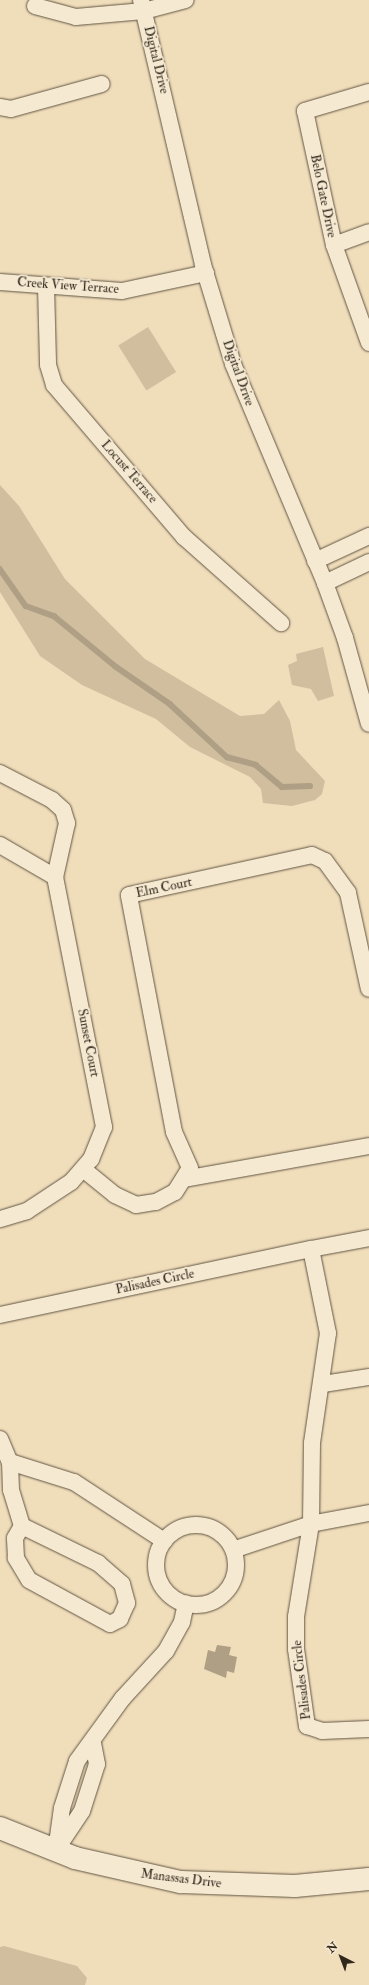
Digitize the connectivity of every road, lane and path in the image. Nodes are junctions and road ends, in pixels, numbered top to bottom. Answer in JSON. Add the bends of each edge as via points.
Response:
{"nodes":[{"id":1,"x":186,"y":0,"type":"edge"},
{"id":2,"x":35,"y":6,"type":"dead end"},
{"id":3,"x":142,"y":6,"type":"edge"},
{"id":4,"x":102,"y":84,"type":"dead end"},
{"id":5,"x":369,"y":92,"type":"edge"},
{"id":6,"x":0,"y":107,"type":"edge"},
{"id":7,"x":369,"y":232,"type":"edge"},
{"id":8,"x":334,"y":245,"type":"junction"},
{"id":9,"x":206,"y":273,"type":"junction"},
{"id":10,"x":0,"y":282,"type":"edge"},
{"id":11,"x":46,"y":286,"type":"junction"},
{"id":12,"x":369,"y":343,"type":"edge"},
{"id":13,"x":369,"y":536,"type":"edge"},
{"id":14,"x":316,"y":561,"type":"junction"},
{"id":15,"x":369,"y":562,"type":"edge"},
{"id":16,"x":325,"y":583,"type":"junction"},
{"id":17,"x":281,"y":623,"type":"dead end"},
{"id":18,"x":369,"y":724,"type":"edge"},
{"id":19,"x":0,"y":772,"type":"edge"},
{"id":20,"x":0,"y":845,"type":"edge"},
{"id":21,"x":55,"y":877,"type":"junction"},
{"id":22,"x":369,"y":989,"type":"edge"},
{"id":23,"x":369,"y":1146,"type":"edge"},
{"id":24,"x":83,"y":1170,"type":"junction"},
{"id":25,"x":184,"y":1179,"type":"junction"},
{"id":26,"x":0,"y":1219,"type":"edge"},
{"id":27,"x":369,"y":1238,"type":"edge"},
{"id":28,"x":311,"y":1249,"type":"junction"},
{"id":29,"x":0,"y":1315,"type":"edge"},
{"id":30,"x":369,"y":1378,"type":"edge"},
{"id":31,"x":323,"y":1384,"type":"junction"},
{"id":32,"x":0,"y":1439,"type":"edge"},
{"id":33,"x":10,"y":1462,"type":"junction"},
{"id":34,"x":369,"y":1513,"type":"edge"},
{"id":35,"x":311,"y":1524,"type":"junction"},
{"id":36,"x":22,"y":1526,"type":"junction"},
{"id":37,"x":164,"y":1541,"type":"junction"},
{"id":38,"x":233,"y":1550,"type":"junction"},
{"id":39,"x":186,"y":1603,"type":"junction"},
{"id":40,"x":369,"y":1729,"type":"edge"},
{"id":41,"x":0,"y":1828,"type":"edge"},
{"id":42,"x":56,"y":1851,"type":"junction"},
{"id":43,"x":369,"y":1879,"type":"edge"}],
"edges":[{"from":1,"to":3,"type":"street"},
{"from":2,"to":3,"type":"street","via":[[76,16]]},
{"from":3,"to":9,"type":"street","name":"Digital Drive"},
{"from":4,"to":6,"type":"street","via":[[11,109]]},
{"from":5,"to":8,"type":"street","name":"Belo Gate Drive","via":[[305,111]]},
{"from":7,"to":8,"type":"street"},
{"from":8,"to":12,"type":"street","name":"Belo Gate Drive"},
{"from":9,"to":11,"type":"street","name":"Creek View Terrace","via":[[122,291]]},
{"from":9,"to":14,"type":"street","name":"Digital Drive","via":[[233,364]]},
{"from":10,"to":11,"type":"street","name":"Creek View Terrace"},
{"from":11,"to":17,"type":"street","name":"Locust Terrace","via":[[47,357],[54,385],[184,536]]},
{"from":13,"to":14,"type":"street"},
{"from":14,"to":16,"type":"street","name":"Digital Drive"},
{"from":15,"to":16,"type":"street"},
{"from":16,"to":18,"type":"street","name":"Digital Drive","via":[[345,638]]},
{"from":19,"to":21,"type":"street","via":[[52,800],[63,810],[67,823]]},
{"from":20,"to":21,"type":"street"},
{"from":21,"to":24,"type":"street","name":"Sunset Court","via":[[104,1126],[100,1142]]},
{"from":22,"to":25,"type":"street","name":"Elm Court","via":[[348,893],[325,861],[312,855],[129,896],[174,1132],[190,1168]]},
{"from":23,"to":25,"type":"street"},
{"from":24,"to":25,"type":"street","via":[[115,1195],[136,1204],[156,1202],[175,1192]]},
{"from":24,"to":26,"type":"street","name":"Sunset Court","via":[[72,1182],[28,1211]]},
{"from":27,"to":28,"type":"street","name":"Palisades Circle"},
{"from":28,"to":29,"type":"street","name":"Palisades Circle"},
{"from":28,"to":31,"type":"street","name":"Palisades Circle","via":[[328,1333]]},
{"from":30,"to":31,"type":"street"},
{"from":31,"to":35,"type":"street","name":"Palisades Circle","via":[[312,1443]]},
{"from":32,"to":33,"type":"street"},
{"from":33,"to":36,"type":"street","via":[[11,1490]]},
{"from":33,"to":37,"type":"street","via":[[74,1482]]},
{"from":34,"to":35,"type":"street"},
{"from":35,"to":38,"type":"street"},
{"from":35,"to":40,"type":"street","name":"Palisades Circle","via":[[296,1617],[296,1649],[307,1726],[322,1731]]},
{"from":36,"to":36,"type":"street","via":[[98,1563],[122,1584],[127,1603],[120,1619],[110,1624],[29,1580],[16,1558],[15,1538]]},
{"from":37,"to":38,"type":"street","via":[[184,1527],[207,1526],[218,1532]]},
{"from":37,"to":39,"type":"street","via":[[156,1564],[158,1576],[172,1597]]},
{"from":38,"to":39,"type":"street","via":[[236,1562],[229,1587],[209,1603]]},
{"from":39,"to":42,"type":"street","via":[[169,1646],[111,1714],[93,1744],[77,1761],[62,1808]]},
{"from":41,"to":42,"type":"main road","name":"Manassas Drive"},
{"from":42,"to":43,"type":"main road","name":"Manassas Drive","via":[[128,1872],[182,1882],[295,1886]]}]}
